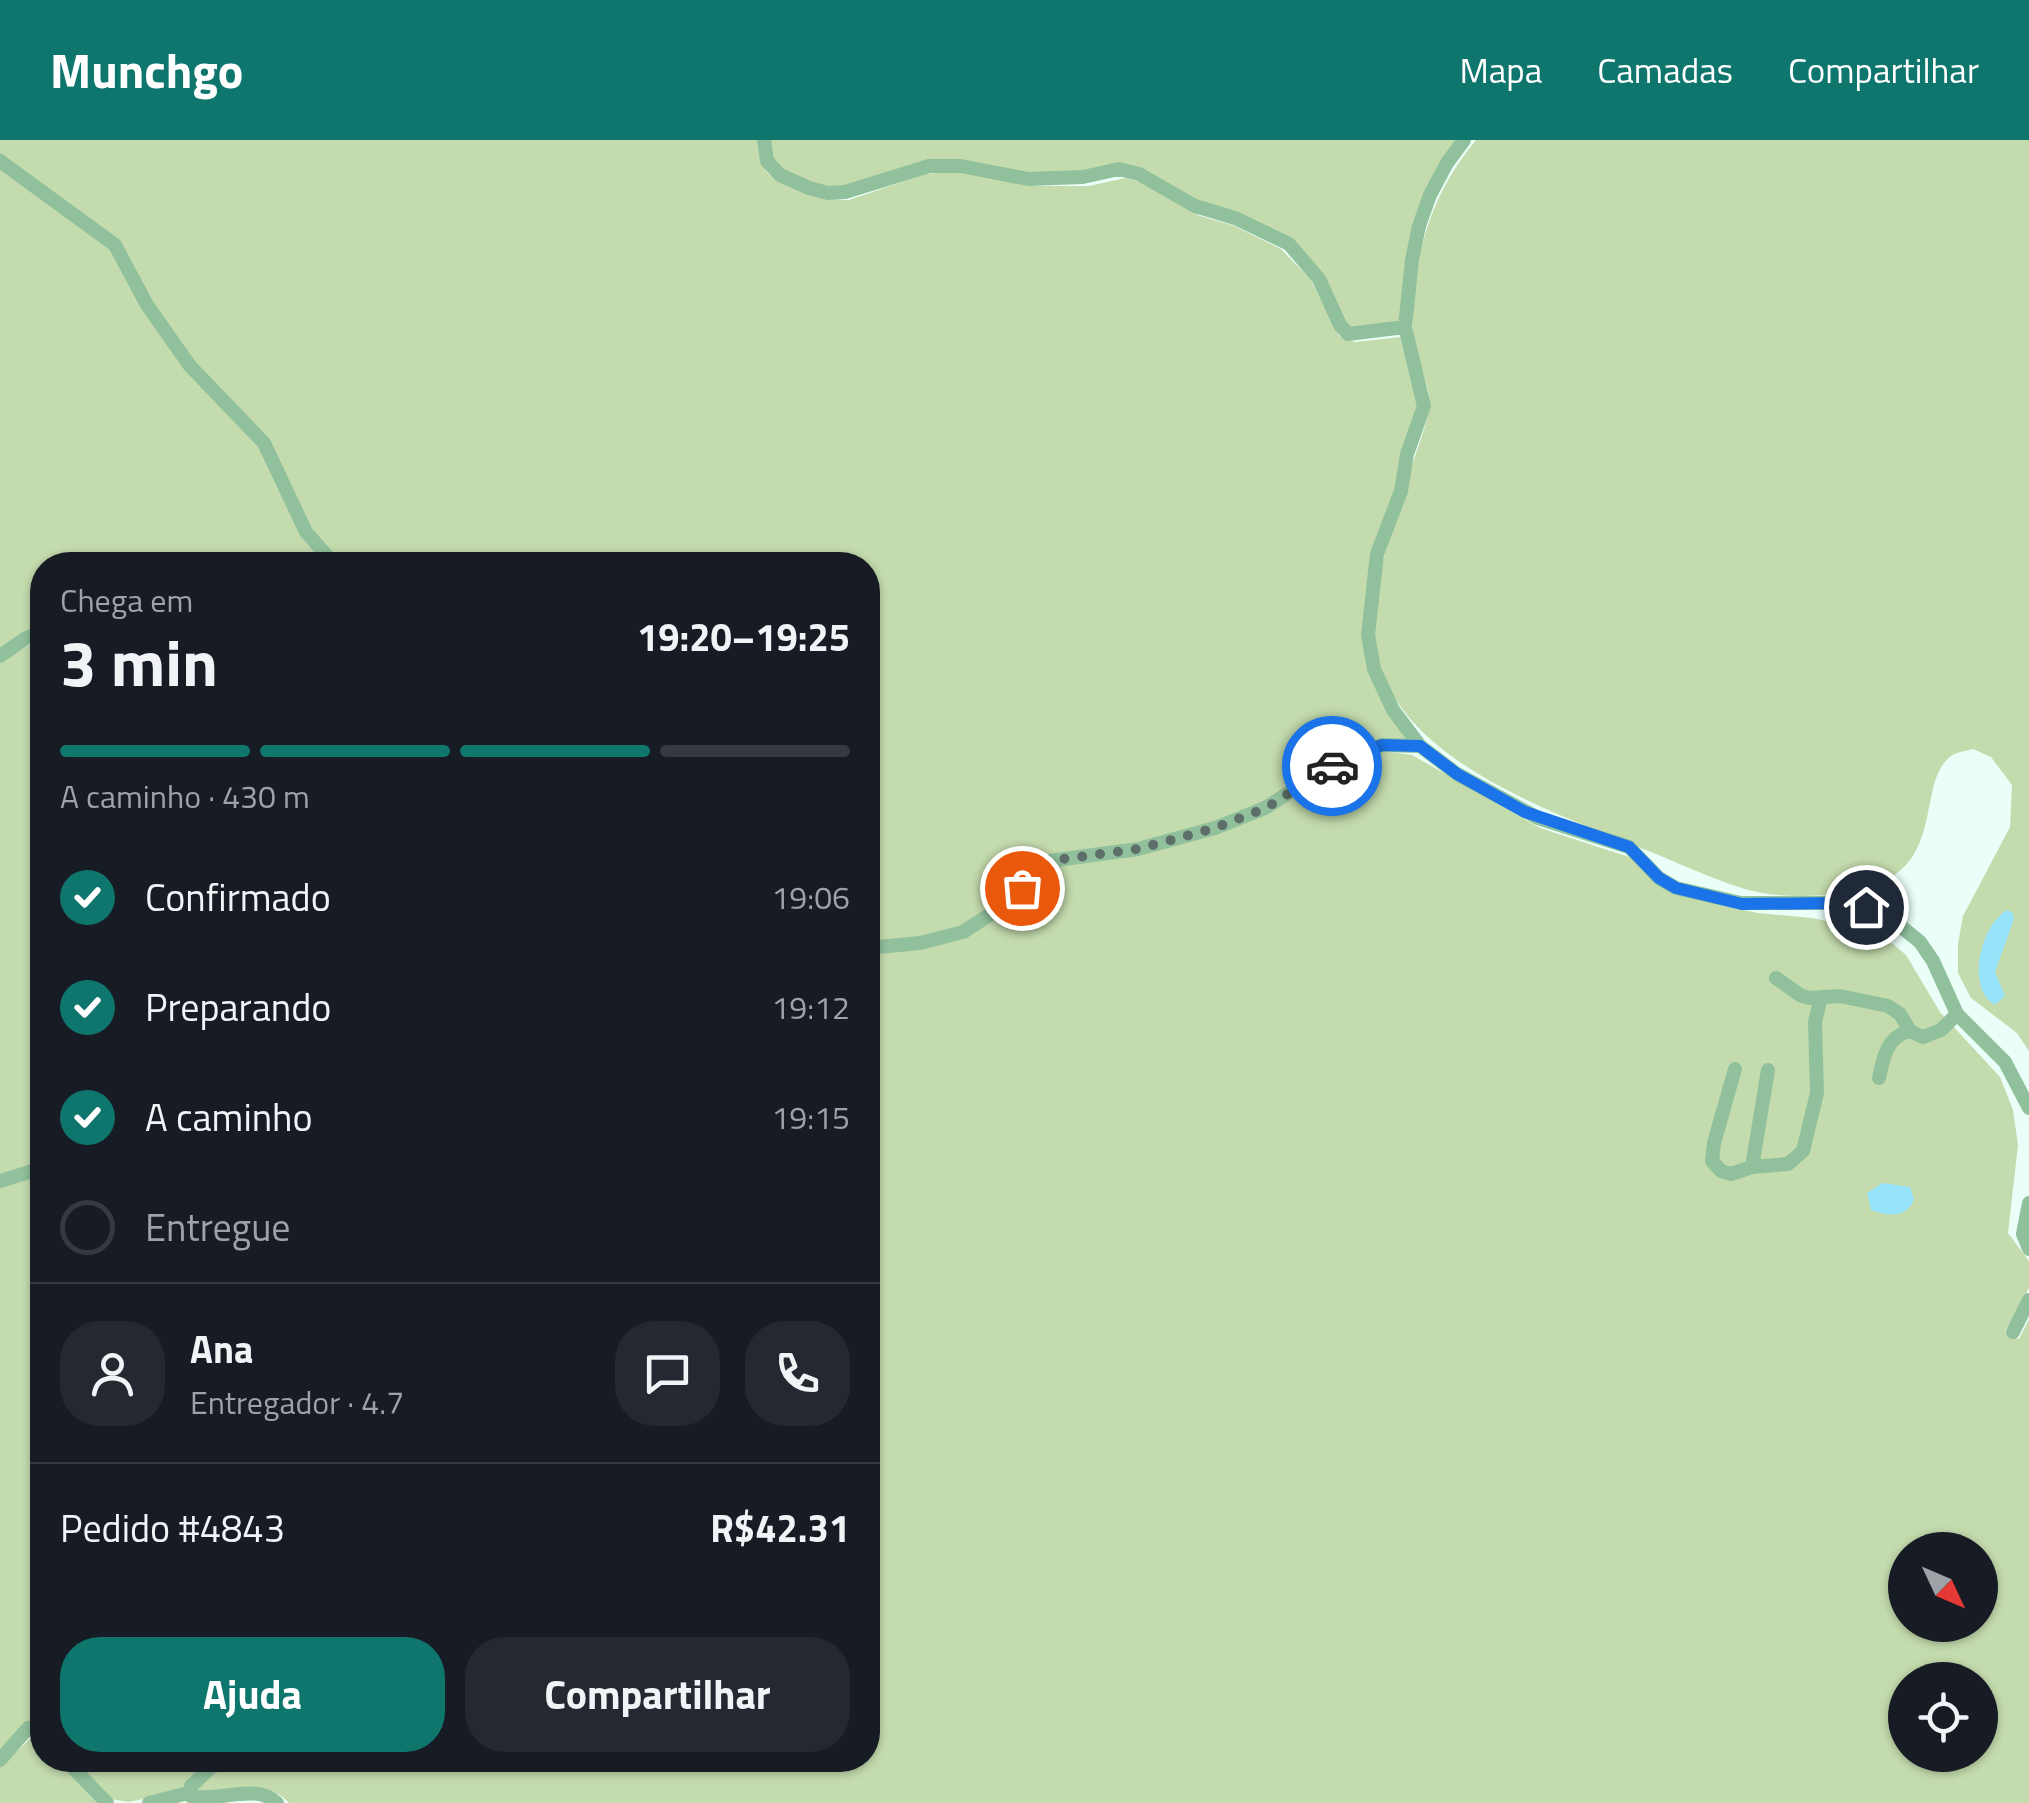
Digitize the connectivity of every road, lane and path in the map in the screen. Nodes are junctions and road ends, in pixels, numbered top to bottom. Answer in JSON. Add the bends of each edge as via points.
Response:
{"nodes":[{"id":1,"x":764,"y":140,"type":"edge"},
{"id":2,"x":1464,"y":140,"type":"edge"},
{"id":3,"x":0,"y":161,"type":"edge"},
{"id":4,"x":1406,"y":327,"type":"junction"},
{"id":5,"x":324,"y":552,"type":"edge"},
{"id":6,"x":30,"y":637,"type":"edge"},
{"id":7,"x":0,"y":656,"type":"edge"},
{"id":8,"x":1420,"y":746,"type":"junction"},
{"id":9,"x":880,"y":947,"type":"edge"},
{"id":10,"x":1776,"y":978,"type":"dead end"},
{"id":11,"x":1821,"y":997,"type":"junction"},
{"id":12,"x":1957,"y":1014,"type":"junction"},
{"id":13,"x":1910,"y":1031,"type":"junction"},
{"id":14,"x":1734,"y":1069,"type":"dead end"},
{"id":15,"x":1768,"y":1070,"type":"dead end"},
{"id":16,"x":1879,"y":1078,"type":"dead end"},
{"id":17,"x":2029,"y":1108,"type":"edge"},
{"id":18,"x":1752,"y":1167,"type":"junction"},
{"id":19,"x":30,"y":1172,"type":"edge"},
{"id":20,"x":0,"y":1181,"type":"edge"},
{"id":21,"x":2029,"y":1202,"type":"edge"},
{"id":22,"x":2029,"y":1249,"type":"edge"},
{"id":23,"x":2029,"y":1300,"type":"edge"},
{"id":24,"x":2013,"y":1332,"type":"dead end"},
{"id":25,"x":30,"y":1729,"type":"edge"},
{"id":26,"x":0,"y":1760,"type":"edge"},
{"id":27,"x":77,"y":1772,"type":"edge"},
{"id":28,"x":205,"y":1772,"type":"edge"},
{"id":29,"x":188,"y":1793,"type":"junction"},
{"id":30,"x":107,"y":1803,"type":"edge"},
{"id":31,"x":149,"y":1803,"type":"edge"},
{"id":32,"x":277,"y":1803,"type":"edge"}],
"edges":[{"from":1,"to":4,"type":"street","via":[[768,161],[780,175],[828,193],[929,166],[1051,179],[1127,170],[1289,244],[1319,278],[1348,334]]},
{"from":2,"to":4,"type":"street","via":[[1419,226]]},
{"from":3,"to":5,"type":"street","via":[[114,245],[190,366],[264,443],[306,532]]},
{"from":4,"to":8,"type":"street","via":[[1424,406],[1377,554],[1368,635],[1381,688]]},
{"from":6,"to":7,"type":"street"},
{"from":8,"to":9,"type":"street","via":[[1369,748],[1266,808],[1215,828],[1138,849],[1048,861],[1011,901],[963,932]]},
{"from":8,"to":12,"type":"street","via":[[1525,812],[1629,847],[1676,888],[1742,904],[1839,903],[1888,916],[1933,961]]},
{"from":10,"to":11,"type":"street","via":[[1800,995]]},
{"from":11,"to":13,"type":"street","via":[[1888,1006]]},
{"from":11,"to":18,"type":"street","via":[[1817,1093],[1803,1151],[1788,1164]]},
{"from":12,"to":13,"type":"street","via":[[1932,1035]]},
{"from":12,"to":17,"type":"street","via":[[2006,1062]]},
{"from":13,"to":16,"type":"street","via":[[1891,1042]]},
{"from":14,"to":18,"type":"street","via":[[1712,1161],[1726,1173]]},
{"from":15,"to":18,"type":"street"},
{"from":19,"to":20,"type":"street"},
{"from":21,"to":22,"type":"street","via":[[2023,1234]]},
{"from":23,"to":24,"type":"street"},
{"from":25,"to":26,"type":"street"},
{"from":27,"to":30,"type":"street"},
{"from":28,"to":29,"type":"street"},
{"from":29,"to":31,"type":"street"},
{"from":29,"to":32,"type":"street","via":[[260,1793]]}]}
